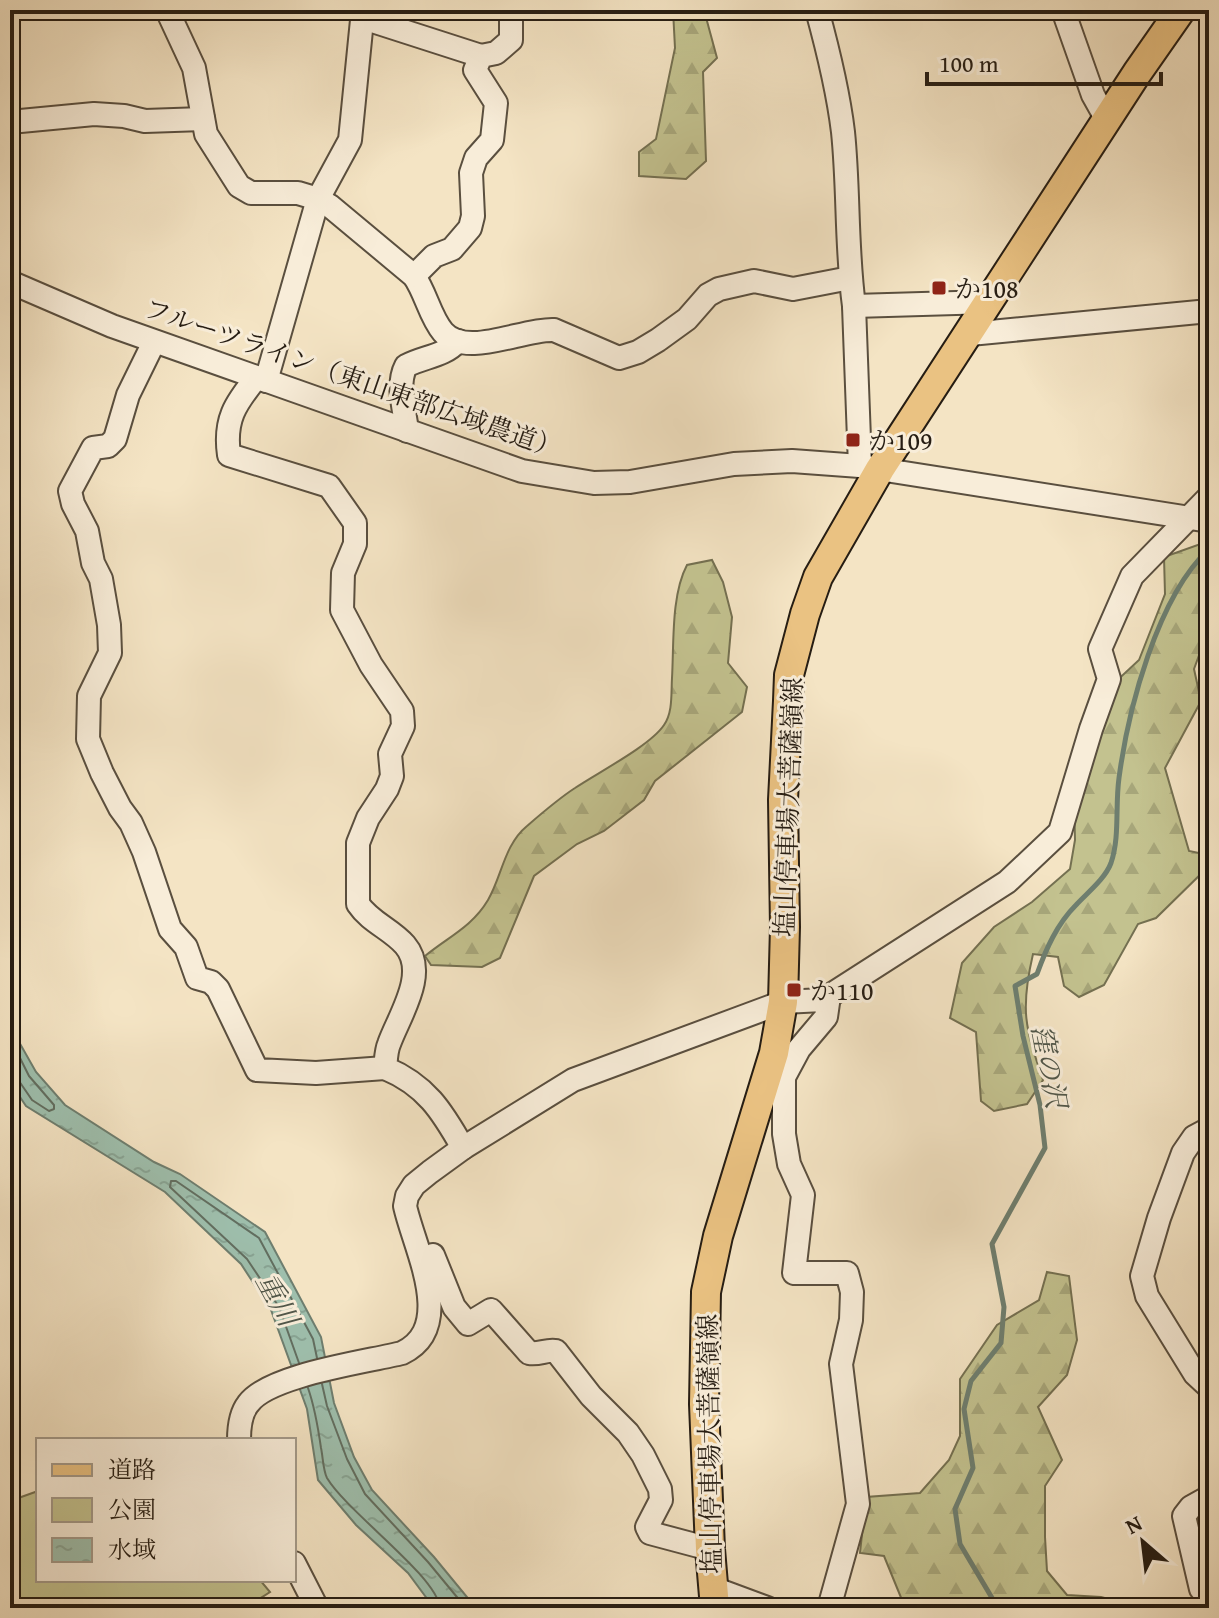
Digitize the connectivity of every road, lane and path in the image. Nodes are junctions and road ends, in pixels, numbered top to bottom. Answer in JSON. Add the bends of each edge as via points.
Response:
{"nodes":[{"id":1,"x":167,"y":10,"type":"edge"},
{"id":2,"x":511,"y":10,"type":"edge"},
{"id":3,"x":817,"y":10,"type":"edge"},
{"id":4,"x":1063,"y":10,"type":"edge"},
{"id":5,"x":1181,"y":10,"type":"edge"},
{"id":6,"x":363,"y":14,"type":"edge"},
{"id":7,"x":481,"y":56,"type":"junction"},
{"id":8,"x":203,"y":119,"type":"junction"},
{"id":9,"x":1107,"y":120,"type":"junction"},
{"id":10,"x":10,"y":122,"type":"edge"},
{"id":11,"x":318,"y":199,"type":"junction"},
{"id":12,"x":414,"y":276,"type":"junction"},
{"id":13,"x":850,"y":278,"type":"junction"},
{"id":14,"x":10,"y":282,"type":"edge"},
{"id":15,"x":990,"y":302,"type":"junction"},
{"id":16,"x":854,"y":306,"type":"junction"},
{"id":17,"x":1209,"y":311,"type":"edge"},
{"id":18,"x":970,"y":334,"type":"junction"},
{"id":19,"x":458,"y":341,"type":"junction"},
{"id":20,"x":154,"y":342,"type":"junction"},
{"id":21,"x":261,"y":379,"type":"junction"},
{"id":22,"x":407,"y":431,"type":"junction"},
{"id":23,"x":870,"y":468,"type":"junction"},
{"id":24,"x":1209,"y":497,"type":"edge"},
{"id":25,"x":1199,"y":520,"type":"edge"},
{"id":26,"x":829,"y":996,"type":"junction"},
{"id":27,"x":783,"y":1002,"type":"junction"},
{"id":28,"x":385,"y":1068,"type":"junction"},
{"id":29,"x":1209,"y":1129,"type":"edge"},
{"id":30,"x":463,"y":1148,"type":"junction"},
{"id":31,"x":408,"y":1220,"type":"junction"},
{"id":32,"x":1209,"y":1387,"type":"edge"},
{"id":33,"x":239,"y":1438,"type":"edge"},
{"id":34,"x":1209,"y":1497,"type":"edge"},
{"id":35,"x":710,"y":1549,"type":"junction"},
{"id":36,"x":296,"y":1567,"type":"edge"},
{"id":37,"x":714,"y":1598,"type":"edge"},
{"id":38,"x":1209,"y":1599,"type":"edge"},
{"id":39,"x":317,"y":1608,"type":"edge"},
{"id":40,"x":767,"y":1608,"type":"edge"},
{"id":41,"x":829,"y":1608,"type":"edge"}],
"edges":[{"from":1,"to":8,"type":"street","via":[[194,68]]},
{"from":2,"to":7,"type":"street","via":[[511,40],[496,53]]},
{"from":3,"to":13,"type":"street","via":[[833,66],[843,134]]},
{"from":4,"to":9,"type":"street"},
{"from":5,"to":9,"type":"main road","name":"塩山停車場大菩薩嶺線"},
{"from":6,"to":7,"type":"street"},
{"from":6,"to":11,"type":"street","via":[[350,140]]},
{"from":7,"to":12,"type":"street","via":[[475,70],[496,103],[492,140],[471,173],[470,228],[452,249],[434,256]]},
{"from":8,"to":10,"type":"street","via":[[145,121],[94,114]]},
{"from":8,"to":11,"type":"street","via":[[206,134],[239,186],[251,193],[298,193]]},
{"from":9,"to":15,"type":"main road","name":"塩山停車場大菩薩嶺線"},
{"from":11,"to":12,"type":"street"},
{"from":11,"to":21,"type":"street"},
{"from":12,"to":19,"type":"street","via":[[444,334]]},
{"from":13,"to":16,"type":"street"},
{"from":13,"to":19,"type":"street","via":[[793,289],[754,281],[719,289],[687,319],[626,358],[554,330]]},
{"from":14,"to":20,"type":"street","name":"フルーツライン（東山東部広域農道）"},
{"from":15,"to":16,"type":"street"},
{"from":15,"to":18,"type":"main road","name":"塩山停車場大菩薩嶺線"},
{"from":16,"to":23,"type":"street"},
{"from":17,"to":18,"type":"street"},
{"from":18,"to":23,"type":"main road","name":"塩山停車場大菩薩嶺線"},
{"from":19,"to":22,"type":"street","via":[[440,355],[406,366],[402,374]]},
{"from":20,"to":21,"type":"street","name":"フルーツライン（東山東部広域農道）"},
{"from":20,"to":28,"type":"street","via":[[128,395],[115,439],[93,448],[70,491],[101,579],[109,625],[110,653],[89,696],[88,739],[144,852],[170,929],[186,947],[197,978],[218,989],[257,1070]]},
{"from":21,"to":22,"type":"street","name":"フルーツライン（東山東部広域農道）"},
{"from":21,"to":28,"type":"street","via":[[233,407],[229,455],[329,486],[346,507],[355,523],[355,544],[343,573],[342,610],[402,711],[403,726],[390,754],[392,776],[358,843],[358,904],[406,946],[414,964]]},
{"from":22,"to":23,"type":"street","name":"フルーツライン（東山東部広域農道）","via":[[522,471],[594,483],[734,464],[792,461]]},
{"from":23,"to":25,"type":"street","name":"フルーツライン（東山東部広域農道）"},
{"from":23,"to":27,"type":"main road","name":"塩山停車場大菩薩嶺線","via":[[818,577],[789,675]]},
{"from":24,"to":25,"type":"street"},
{"from":25,"to":26,"type":"street","via":[[1132,576],[1100,649],[1109,679],[1060,832],[1007,882]]},
{"from":26,"to":27,"type":"street"},
{"from":26,"to":41,"type":"street","via":[[826,1017],[784,1077],[784,1134],[789,1164],[803,1195],[794,1273],[847,1273],[852,1292],[841,1364],[858,1504]]},
{"from":27,"to":30,"type":"street","via":[[580,1077]]},
{"from":27,"to":35,"type":"main road","name":"塩山停車場大菩薩嶺線","via":[[774,1053],[706,1292]]},
{"from":28,"to":30,"type":"street","via":[[407,1077],[440,1107]]},
{"from":29,"to":32,"type":"street","via":[[1194,1137],[1183,1153],[1142,1276],[1147,1296],[1195,1374]]},
{"from":30,"to":31,"type":"street","via":[[414,1185],[405,1206]]},
{"from":31,"to":33,"type":"street","via":[[430,1303],[420,1339],[402,1353],[259,1392],[243,1412]]},
{"from":31,"to":35,"type":"street","via":[[420,1217],[444,1287],[468,1324],[491,1310],[529,1353],[556,1351],[628,1433],[660,1489],[661,1500],[647,1527],[650,1533]]},
{"from":34,"to":38,"type":"street","via":[[1184,1516],[1201,1589]]},
{"from":35,"to":37,"type":"main road","name":"塩山停車場大菩薩嶺線"},
{"from":36,"to":39,"type":"street"},
{"from":37,"to":40,"type":"street"}]}
